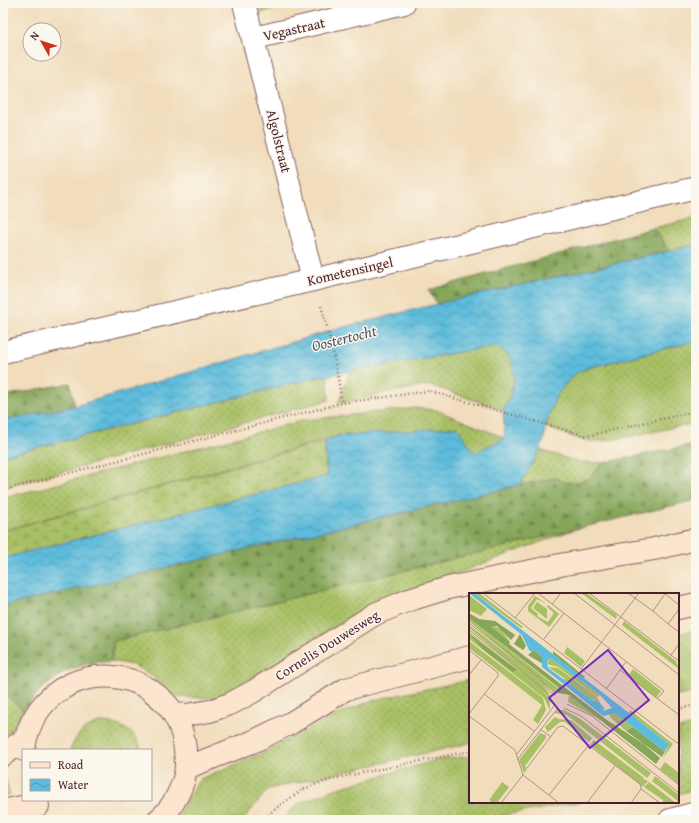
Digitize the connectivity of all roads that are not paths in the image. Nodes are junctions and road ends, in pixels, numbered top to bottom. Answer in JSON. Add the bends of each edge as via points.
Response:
{"nodes":[{"id":1,"x":244,"y":3,"type":"edge"},
{"id":2,"x":404,"y":3,"type":"edge"},
{"id":3,"x":254,"y":38,"type":"junction"},
{"id":4,"x":696,"y":188,"type":"edge"},
{"id":5,"x":313,"y":280,"type":"junction"},
{"id":6,"x":3,"y":352,"type":"edge"},
{"id":7,"x":696,"y":539,"type":"edge"},
{"id":8,"x":696,"y":604,"type":"edge"},
{"id":9,"x":679,"y":608,"type":"edge"},
{"id":10,"x":469,"y":657,"type":"edge"},
{"id":11,"x":174,"y":714,"type":"junction"},
{"id":12,"x":24,"y":745,"type":"edge"},
{"id":13,"x":3,"y":755,"type":"edge"},
{"id":14,"x":186,"y":768,"type":"junction"},
{"id":15,"x":41,"y":809,"type":"edge"},
{"id":16,"x":3,"y":811,"type":"edge"},
{"id":17,"x":696,"y":813,"type":"edge"},
{"id":18,"x":158,"y":820,"type":"edge"},
{"id":19,"x":670,"y":820,"type":"edge"}],
"edges":[{"from":1,"to":3,"type":"street","name":"Algolstraat"},
{"from":2,"to":3,"type":"street","name":"Vegastraat"},
{"from":3,"to":5,"type":"street","name":"Algolstraat"},
{"from":4,"to":5,"type":"street","name":"Kometensingel"},
{"from":5,"to":6,"type":"street","name":"Kometensingel"},
{"from":7,"to":11,"type":"main road","name":"Cornelis Douwesweg","via":[[448,588],[409,600],[375,614],[232,704],[210,711]]},
{"from":8,"to":9,"type":"main road"},
{"from":10,"to":14,"type":"main road","via":[[346,689],[291,723],[252,742]]},
{"from":11,"to":12,"type":"main road","via":[[158,696],[138,683],[115,676],[91,677],[68,684],[48,698],[34,717]]},
{"from":11,"to":14,"type":"main road","via":[[183,735]]},
{"from":12,"to":13,"type":"main road"},
{"from":14,"to":18,"type":"main road","via":[[174,801]]},
{"from":15,"to":16,"type":"main road","via":[[26,806]]},
{"from":17,"to":19,"type":"street"}]}
